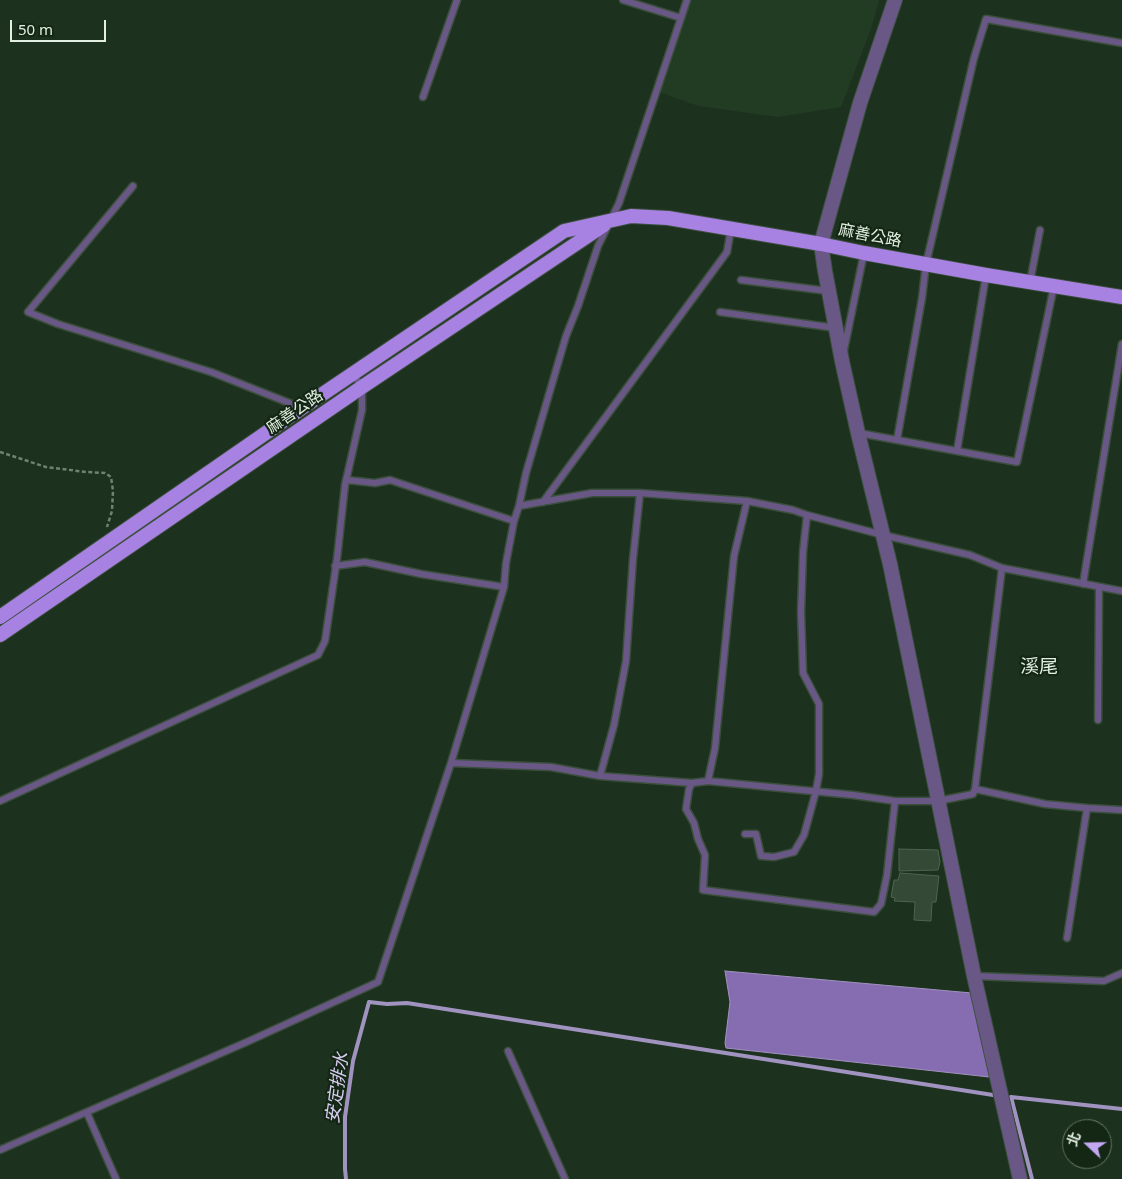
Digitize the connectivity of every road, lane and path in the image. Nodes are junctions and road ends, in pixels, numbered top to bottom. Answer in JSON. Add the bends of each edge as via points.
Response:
{"nodes":[{"id":1,"x":456,"y":0,"type":"edge"},
{"id":2,"x":623,"y":0,"type":"edge"},
{"id":3,"x":687,"y":0,"type":"edge"},
{"id":4,"x":895,"y":0,"type":"edge"},
{"id":5,"x":681,"y":18,"type":"junction"},
{"id":6,"x":1122,"y":43,"type":"edge"},
{"id":7,"x":424,"y":97,"type":"dead end"},
{"id":8,"x":133,"y":186,"type":"dead end"},
{"id":9,"x":611,"y":220,"type":"junction"},
{"id":10,"x":731,"y":228,"type":"junction"},
{"id":11,"x":1040,"y":230,"type":"dead end"},
{"id":12,"x":822,"y":244,"type":"junction"},
{"id":13,"x":864,"y":253,"type":"junction"},
{"id":14,"x":926,"y":264,"type":"junction"},
{"id":15,"x":986,"y":275,"type":"junction"},
{"id":16,"x":741,"y":280,"type":"dead end"},
{"id":17,"x":1030,"y":282,"type":"junction"},
{"id":18,"x":1054,"y":286,"type":"junction"},
{"id":19,"x":830,"y":291,"type":"junction"},
{"id":20,"x":1122,"y":297,"type":"edge"},
{"id":21,"x":720,"y":312,"type":"dead end"},
{"id":22,"x":836,"y":328,"type":"junction"},
{"id":23,"x":1122,"y":344,"type":"edge"},
{"id":24,"x":842,"y":360,"type":"junction"},
{"id":25,"x":353,"y":373,"type":"junction"},
{"id":26,"x":362,"y":387,"type":"junction"},
{"id":27,"x":302,"y":408,"type":"junction"},
{"id":28,"x":858,"y":433,"type":"junction"},
{"id":29,"x":897,"y":440,"type":"junction"},
{"id":30,"x":957,"y":451,"type":"junction"},
{"id":31,"x":0,"y":452,"type":"edge"},
{"id":32,"x":346,"y":480,"type":"junction"},
{"id":33,"x":640,"y":493,"type":"junction"},
{"id":34,"x":747,"y":501,"type":"junction"},
{"id":35,"x":543,"y":502,"type":"junction"},
{"id":36,"x":519,"y":506,"type":"junction"},
{"id":37,"x":807,"y":515,"type":"junction"},
{"id":38,"x":514,"y":521,"type":"junction"},
{"id":39,"x":883,"y":535,"type":"junction"},
{"id":40,"x":102,"y":547,"type":"junction"},
{"id":41,"x":336,"y":566,"type":"junction"},
{"id":42,"x":1002,"y":568,"type":"junction"},
{"id":43,"x":1083,"y":584,"type":"junction"},
{"id":44,"x":504,"y":587,"type":"junction"},
{"id":45,"x":1099,"y":587,"type":"junction"},
{"id":46,"x":1122,"y":591,"type":"edge"},
{"id":47,"x":0,"y":616,"type":"edge"},
{"id":48,"x":0,"y":635,"type":"edge"},
{"id":49,"x":1098,"y":720,"type":"dead end"},
{"id":50,"x":452,"y":763,"type":"junction"},
{"id":51,"x":600,"y":776,"type":"junction"},
{"id":52,"x":708,"y":782,"type":"junction"},
{"id":53,"x":692,"y":783,"type":"junction"},
{"id":54,"x":975,"y":789,"type":"junction"},
{"id":55,"x":816,"y":791,"type":"junction"},
{"id":56,"x":0,"y":801,"type":"edge"},
{"id":57,"x":895,"y":801,"type":"junction"},
{"id":58,"x":938,"y":801,"type":"junction"},
{"id":59,"x":1087,"y":808,"type":"junction"},
{"id":60,"x":1122,"y":810,"type":"edge"},
{"id":61,"x":745,"y":834,"type":"dead end"},
{"id":62,"x":1067,"y":938,"type":"dead end"},
{"id":63,"x":1122,"y":973,"type":"edge"},
{"id":64,"x":974,"y":976,"type":"junction"},
{"id":65,"x":508,"y":1051,"type":"dead end"},
{"id":66,"x":87,"y":1113,"type":"junction"},
{"id":67,"x":0,"y":1150,"type":"edge"},
{"id":68,"x":116,"y":1179,"type":"edge"},
{"id":69,"x":565,"y":1179,"type":"edge"},
{"id":70,"x":1020,"y":1179,"type":"edge"}],
"edges":[{"from":1,"to":7,"type":"lane"},
{"from":2,"to":5,"type":"lane"},
{"from":3,"to":5,"type":"lane"},
{"from":4,"to":12,"type":"street","via":[[860,103]]},
{"from":5,"to":9,"type":"lane"},
{"from":6,"to":14,"type":"lane","via":[[986,19]]},
{"from":8,"to":27,"type":"lane","via":[[28,312],[211,372]]},
{"from":9,"to":10,"type":"main road","name":"麻善公路","via":[[654,216]]},
{"from":9,"to":25,"type":"main road","name":"麻善公路","via":[[564,231]]},
{"from":9,"to":26,"type":"main road","name":"麻善公路"},
{"from":9,"to":36,"type":"lane","via":[[598,246],[566,336]]},
{"from":10,"to":12,"type":"main road","name":"麻善公路"},
{"from":10,"to":35,"type":"lane","via":[[726,252]]},
{"from":11,"to":17,"type":"lane"},
{"from":12,"to":13,"type":"main road","name":"麻善公路"},
{"from":12,"to":19,"type":"street"},
{"from":13,"to":14,"type":"main road","name":"麻善公路"},
{"from":13,"to":24,"type":"lane"},
{"from":14,"to":15,"type":"main road","name":"麻善公路"},
{"from":14,"to":29,"type":"lane"},
{"from":15,"to":17,"type":"main road","name":"麻善公路"},
{"from":15,"to":30,"type":"lane"},
{"from":16,"to":19,"type":"lane"},
{"from":17,"to":18,"type":"main road","name":"麻善公路"},
{"from":18,"to":20,"type":"main road","name":"麻善公路"},
{"from":18,"to":30,"type":"lane","via":[[1017,462]]},
{"from":19,"to":22,"type":"street"},
{"from":21,"to":22,"type":"lane"},
{"from":22,"to":24,"type":"street"},
{"from":23,"to":43,"type":"lane"},
{"from":24,"to":28,"type":"street"},
{"from":25,"to":26,"type":"lane"},
{"from":25,"to":27,"type":"main road","name":"麻善公路"},
{"from":26,"to":32,"type":"lane","via":[[362,410]]},
{"from":26,"to":48,"type":"main road","name":"麻善公路"},
{"from":27,"to":40,"type":"main road","name":"麻善公路"},
{"from":28,"to":29,"type":"lane"},
{"from":28,"to":39,"type":"street"},
{"from":29,"to":30,"type":"lane"},
{"from":31,"to":40,"type":"path","via":[[46,467],[105,473],[111,477],[112,511]]},
{"from":32,"to":38,"type":"lane","via":[[390,480]]},
{"from":32,"to":41,"type":"lane"},
{"from":33,"to":34,"type":"lane"},
{"from":33,"to":35,"type":"lane","via":[[592,493]]},
{"from":33,"to":51,"type":"lane","via":[[626,661]]},
{"from":34,"to":37,"type":"lane"},
{"from":34,"to":52,"type":"lane","via":[[734,556],[715,748]]},
{"from":35,"to":36,"type":"lane"},
{"from":36,"to":38,"type":"lane"},
{"from":37,"to":39,"type":"lane"},
{"from":37,"to":55,"type":"lane","via":[[801,620],[803,673],[819,704]]},
{"from":38,"to":44,"type":"lane"},
{"from":39,"to":42,"type":"lane","via":[[970,555]]},
{"from":39,"to":58,"type":"street"},
{"from":40,"to":47,"type":"main road","name":"麻善公路"},
{"from":41,"to":44,"type":"lane","via":[[365,562]]},
{"from":41,"to":56,"type":"lane","via":[[325,641],[318,656]]},
{"from":42,"to":43,"type":"lane"},
{"from":42,"to":54,"type":"lane"},
{"from":43,"to":45,"type":"lane"},
{"from":44,"to":50,"type":"lane"},
{"from":45,"to":46,"type":"lane"},
{"from":45,"to":49,"type":"lane"},
{"from":50,"to":51,"type":"lane","via":[[551,767]]},
{"from":50,"to":66,"type":"lane","via":[[378,982]]},
{"from":51,"to":53,"type":"lane"},
{"from":52,"to":53,"type":"lane"},
{"from":52,"to":55,"type":"lane"},
{"from":53,"to":57,"type":"lane","via":[[686,809],[705,855],[703,890],[874,912],[883,897]]},
{"from":54,"to":58,"type":"lane","via":[[973,794]]},
{"from":54,"to":59,"type":"lane","via":[[1045,804]]},
{"from":55,"to":57,"type":"lane"},
{"from":55,"to":61,"type":"lane","via":[[804,835],[794,852],[761,856],[756,834]]},
{"from":57,"to":58,"type":"lane"},
{"from":58,"to":64,"type":"street"},
{"from":59,"to":60,"type":"lane"},
{"from":59,"to":62,"type":"lane"},
{"from":63,"to":64,"type":"lane","via":[[1104,981]]},
{"from":64,"to":70,"type":"street"},
{"from":65,"to":69,"type":"lane"},
{"from":66,"to":67,"type":"lane"},
{"from":66,"to":68,"type":"lane"}]}
